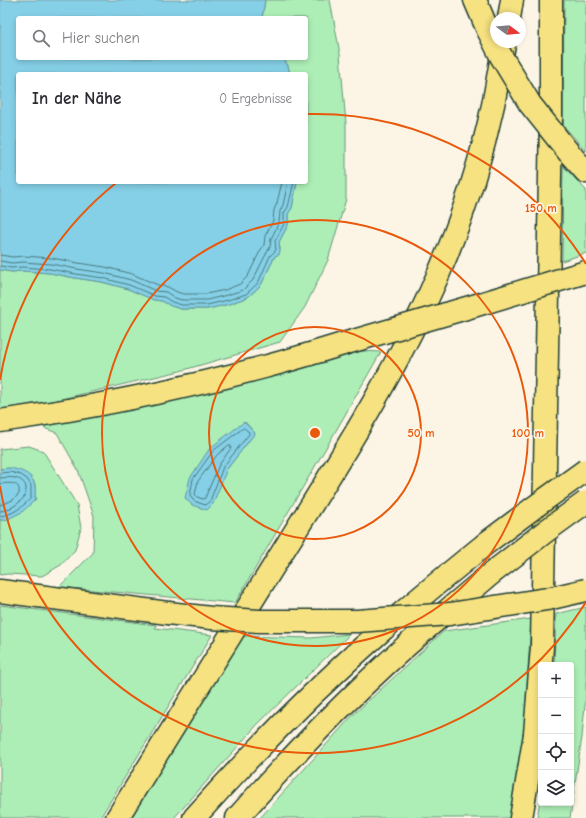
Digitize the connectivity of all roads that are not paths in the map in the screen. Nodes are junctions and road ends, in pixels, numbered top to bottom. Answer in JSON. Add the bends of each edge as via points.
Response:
{"nodes":[{"id":1,"x":475,"y":0,"type":"edge"},
{"id":2,"x":512,"y":0,"type":"edge"},
{"id":3,"x":551,"y":0,"type":"edge"},
{"id":4,"x":510,"y":12,"type":"edge"},
{"id":5,"x":504,"y":48,"type":"edge"},
{"id":6,"x":586,"y":172,"type":"edge"},
{"id":7,"x":586,"y":272,"type":"edge"},
{"id":8,"x":0,"y":421,"type":"edge"},
{"id":9,"x":586,"y":470,"type":"edge"},
{"id":10,"x":586,"y":502,"type":"edge"},
{"id":11,"x":586,"y":590,"type":"edge"},
{"id":12,"x":0,"y":591,"type":"edge"},
{"id":13,"x":117,"y":818,"type":"edge"},
{"id":14,"x":194,"y":818,"type":"edge"},
{"id":15,"x":237,"y":818,"type":"edge"},
{"id":16,"x":522,"y":818,"type":"edge"}],
"edges":[{"from":1,"to":6,"type":"highway","bridge":true,"via":[[508,68],[530,104]]},
{"from":2,"to":4,"type":"highway"},
{"from":3,"to":16,"type":"highway","via":[[542,647],[536,734]]},
{"from":5,"to":13,"type":"highway","via":[[493,106],[462,214],[418,318],[353,439]]},
{"from":7,"to":8,"type":"highway","bridge":true,"via":[[264,367],[90,406]]},
{"from":9,"to":14,"type":"highway","bridge":true,"via":[[489,541],[380,632],[335,672]]},
{"from":10,"to":15,"type":"highway","bridge":true,"via":[[492,573],[382,668],[319,729]]},
{"from":11,"to":12,"type":"highway","bridge":true,"via":[[547,599],[450,614],[357,621],[259,621],[211,618]]}]}
